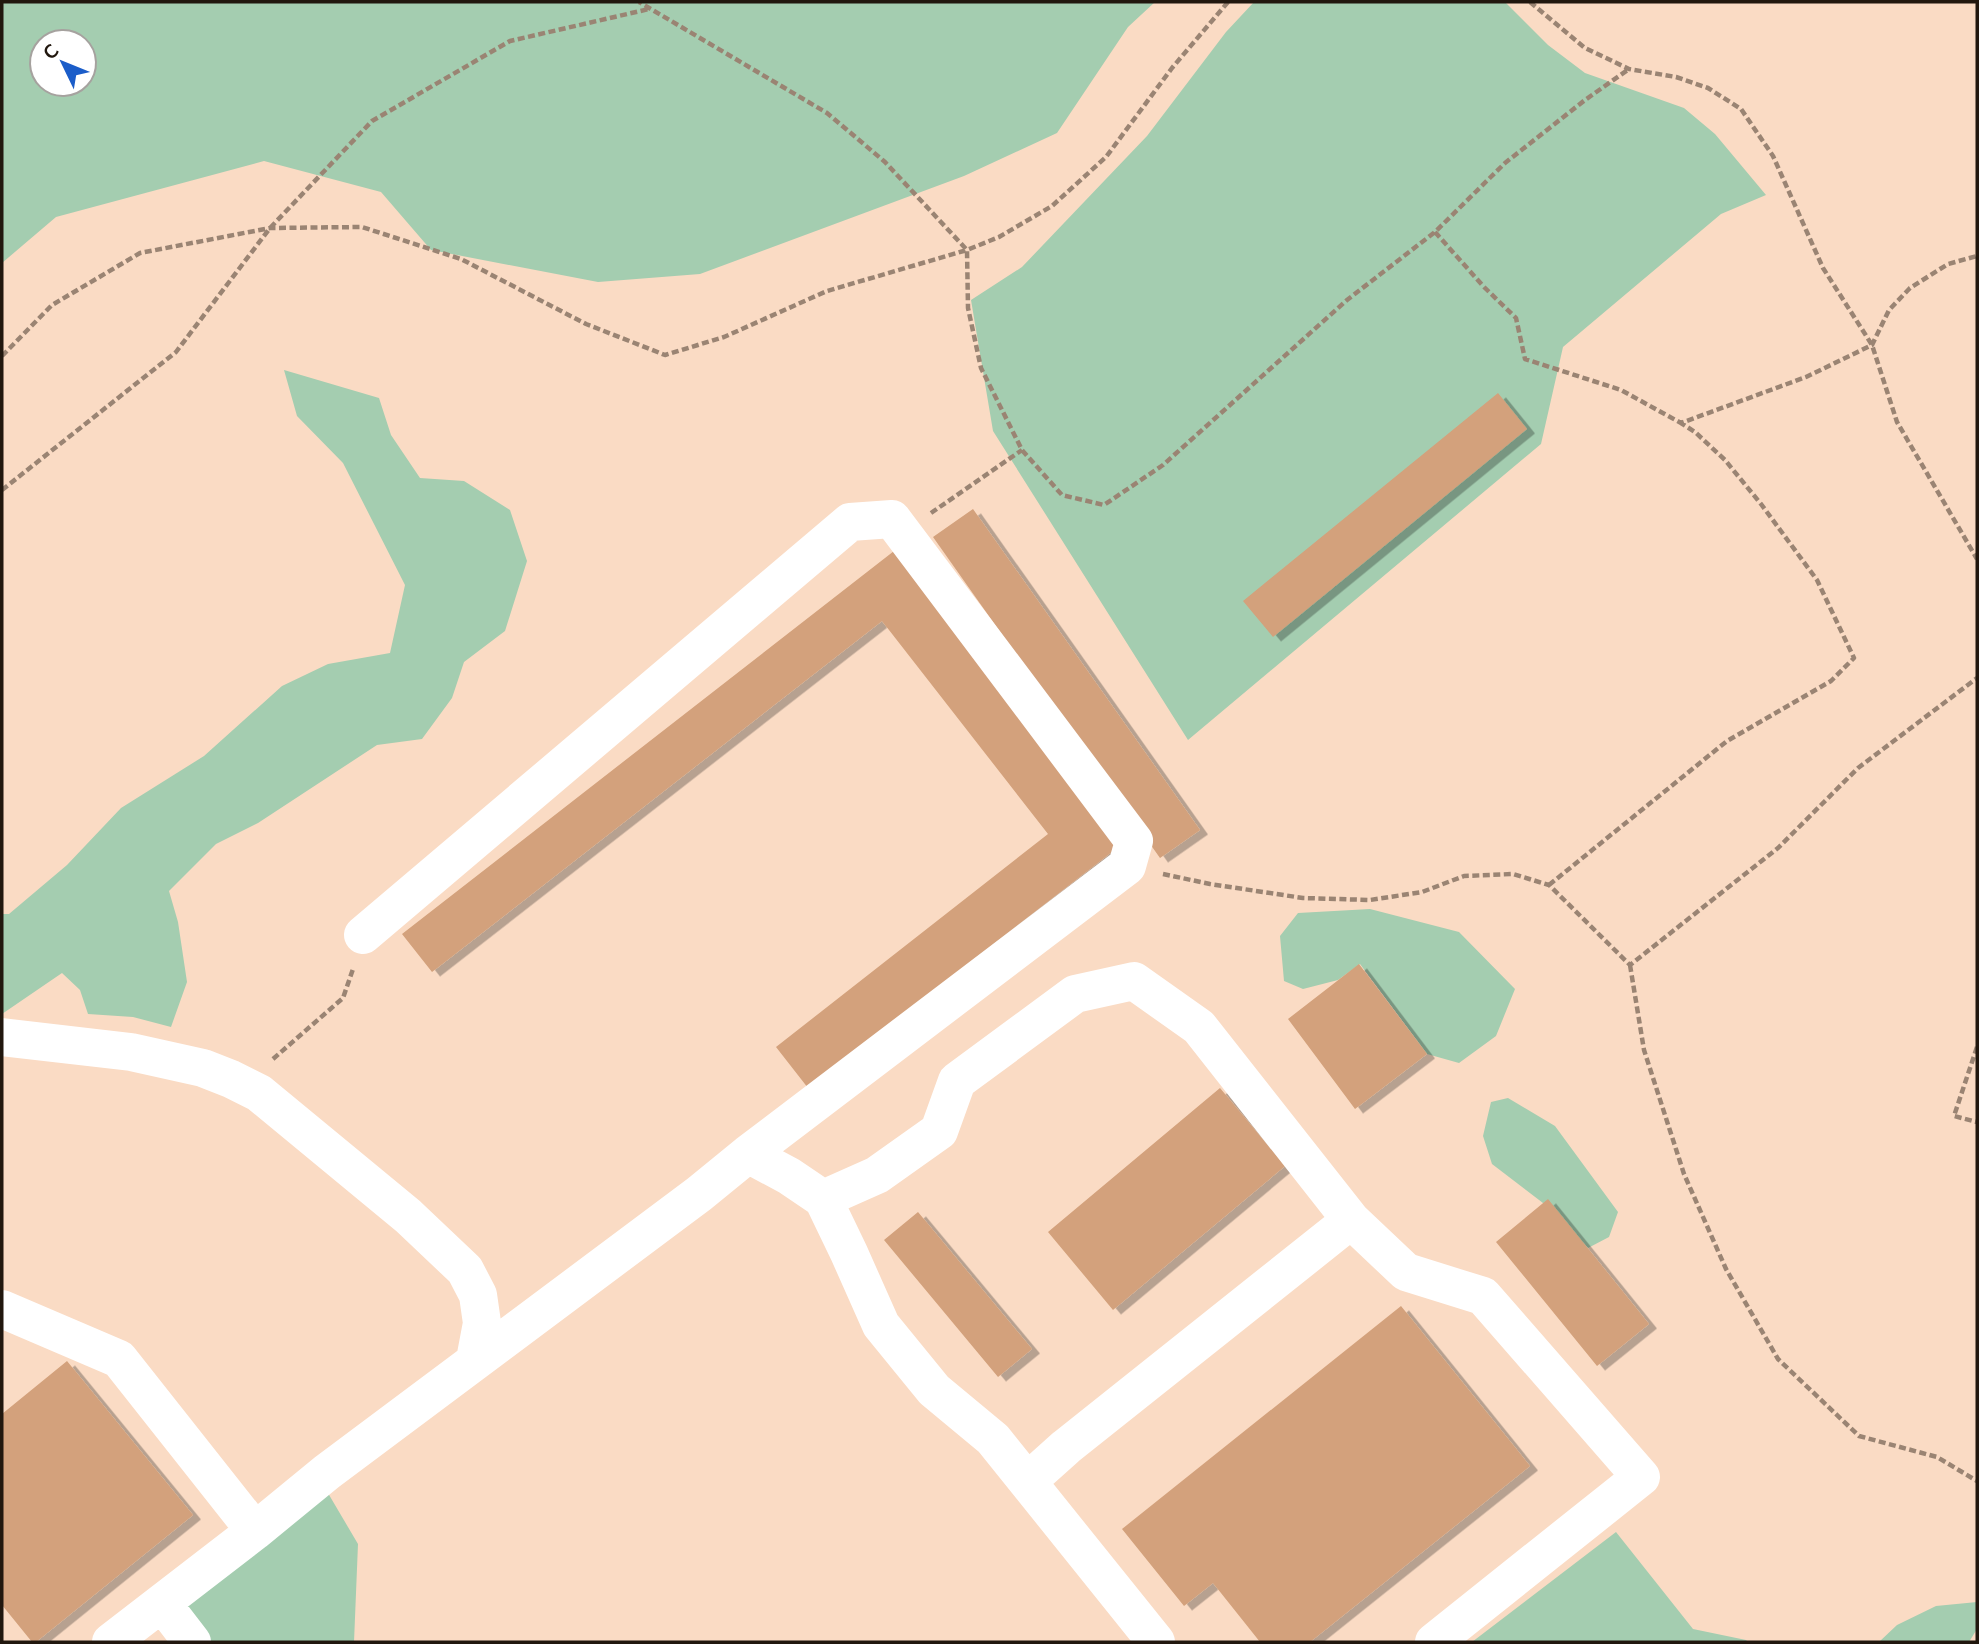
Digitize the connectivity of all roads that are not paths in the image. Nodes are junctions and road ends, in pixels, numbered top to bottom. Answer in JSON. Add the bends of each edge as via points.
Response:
{"nodes":[{"id":1,"x":363,"y":935,"type":"road end"},
{"id":2,"x":2,"y":1037,"type":"edge"},
{"id":3,"x":748,"y":1154,"type":"junction"},
{"id":4,"x":823,"y":1199,"type":"junction"},
{"id":5,"x":1351,"y":1220,"type":"junction"},
{"id":6,"x":2,"y":1309,"type":"edge"},
{"id":7,"x":475,"y":1360,"type":"junction"},
{"id":8,"x":1028,"y":1481,"type":"junction"},
{"id":9,"x":255,"y":1531,"type":"junction"},
{"id":10,"x":162,"y":1603,"type":"junction"},
{"id":11,"x":111,"y":1642,"type":"edge"},
{"id":12,"x":150,"y":1642,"type":"edge"},
{"id":13,"x":192,"y":1642,"type":"edge"},
{"id":14,"x":1156,"y":1642,"type":"edge"},
{"id":15,"x":1434,"y":1642,"type":"edge"}],
"edges":[{"from":1,"to":3,"type":"street","via":[[850,522],[892,519],[1134,841],[1127,866]]},
{"from":2,"to":7,"type":"street","via":[[131,1052],[203,1068],[259,1093],[465,1270],[478,1295],[482,1324]]},
{"from":3,"to":4,"type":"street"},
{"from":3,"to":7,"type":"street"},
{"from":4,"to":5,"type":"street","via":[[877,1175],[939,1131],[957,1081],[1075,994],[1134,981],[1199,1027]]},
{"from":4,"to":8,"type":"street","via":[[881,1325],[934,1390],[992,1439]]},
{"from":5,"to":8,"type":"street"},
{"from":5,"to":15,"type":"street","via":[[1406,1272],[1483,1296],[1641,1477]]},
{"from":6,"to":9,"type":"street","via":[[119,1359]]},
{"from":7,"to":9,"type":"street"},
{"from":8,"to":14,"type":"street"},
{"from":9,"to":10,"type":"street"},
{"from":10,"to":11,"type":"street"},
{"from":10,"to":12,"type":"street"},
{"from":10,"to":13,"type":"street"}]}
